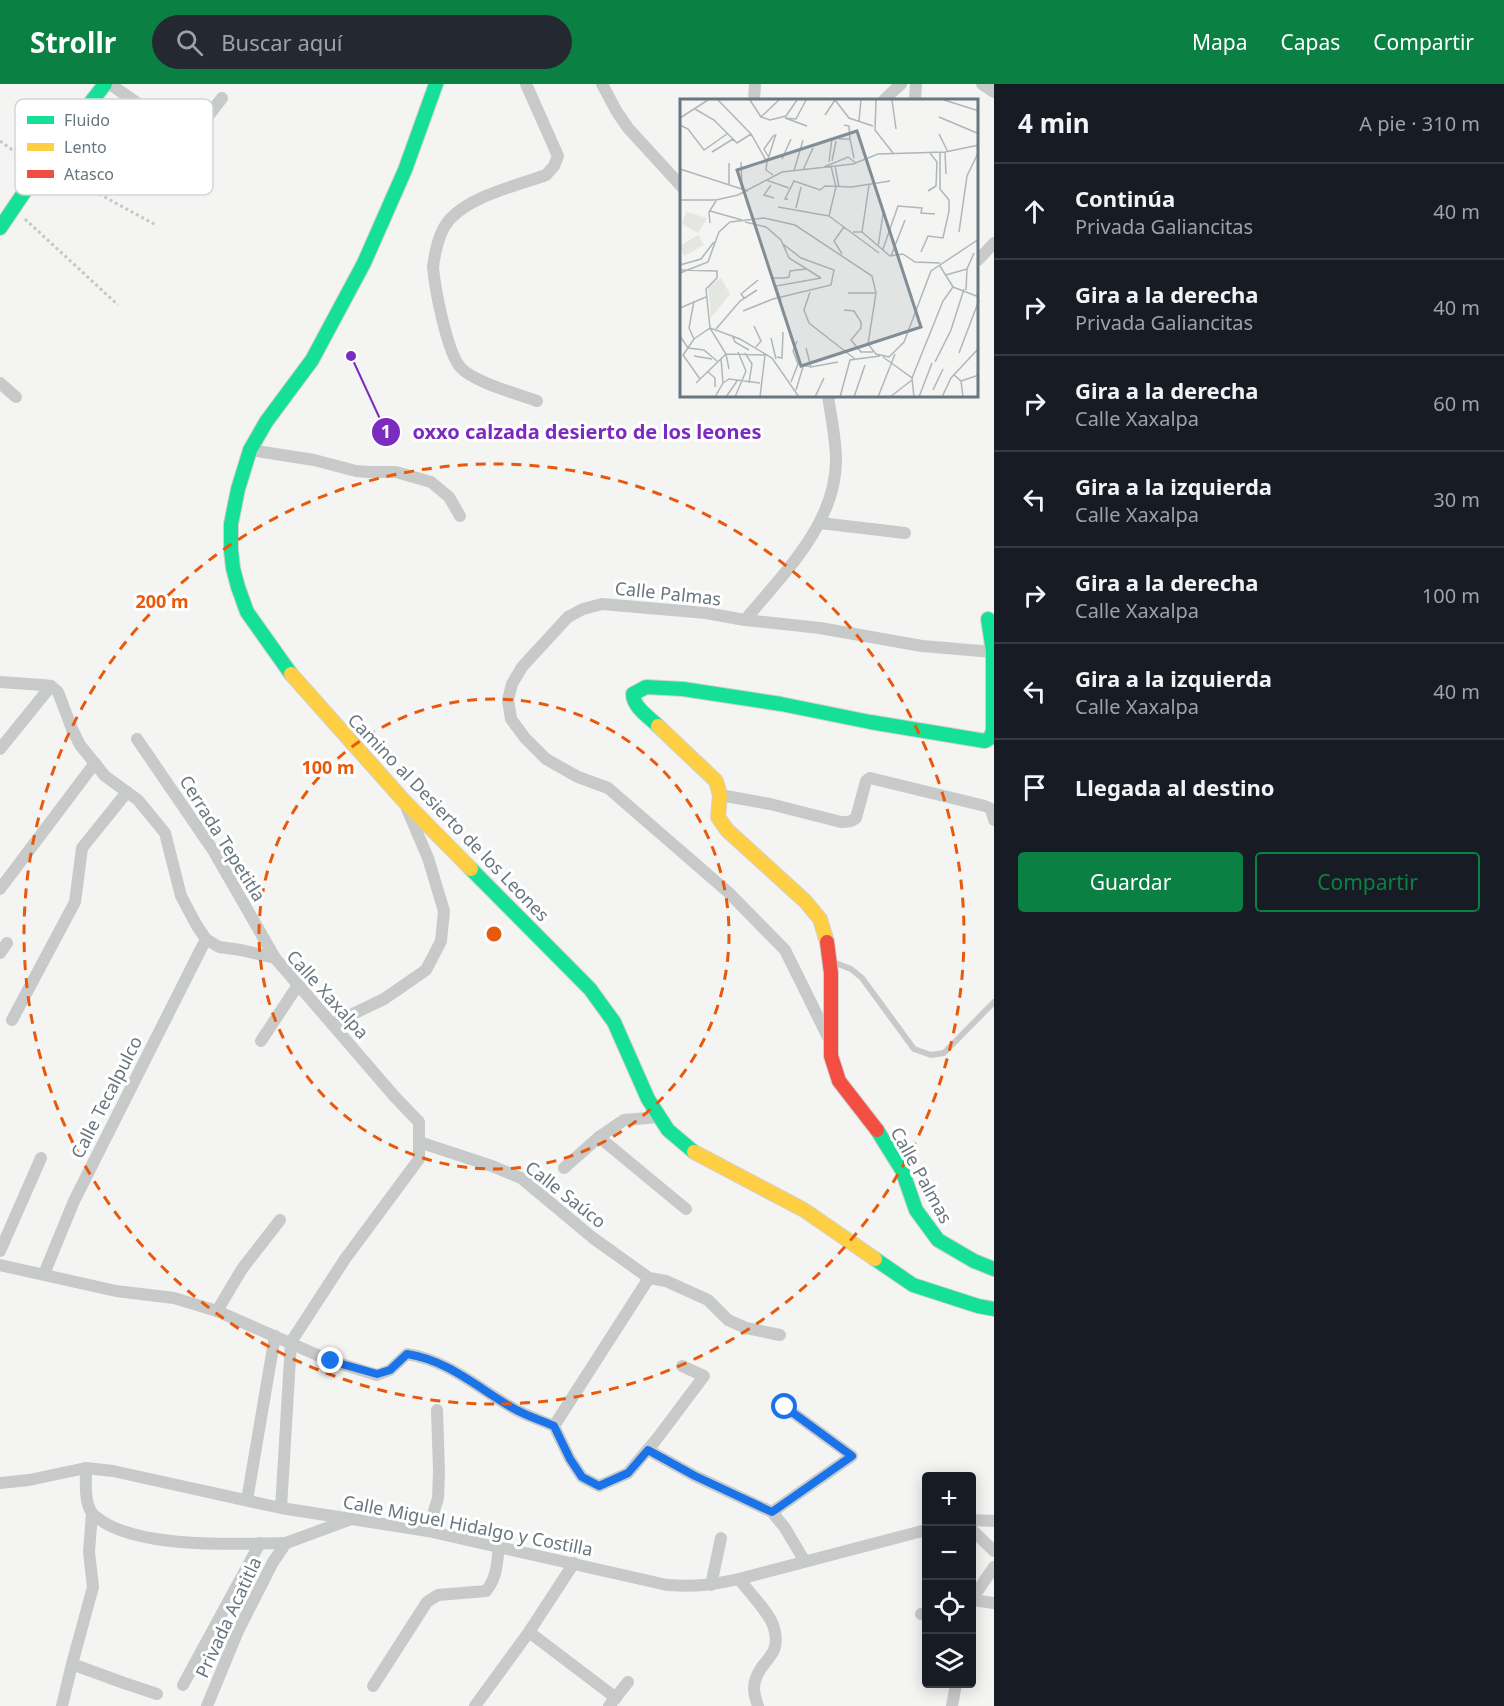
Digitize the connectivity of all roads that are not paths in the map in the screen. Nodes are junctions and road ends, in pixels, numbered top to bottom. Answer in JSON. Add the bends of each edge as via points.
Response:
{"nodes":[{"id":1,"x":105,"y":84,"type":"edge"},
{"id":2,"x":110,"y":84,"type":"edge"},
{"id":3,"x":436,"y":84,"type":"edge"},
{"id":4,"x":526,"y":84,"type":"edge"},
{"id":5,"x":602,"y":84,"type":"edge"},
{"id":6,"x":755,"y":84,"type":"edge"},
{"id":7,"x":901,"y":84,"type":"edge"},
{"id":8,"x":916,"y":84,"type":"edge"},
{"id":9,"x":982,"y":84,"type":"edge"},
{"id":10,"x":994,"y":93,"type":"edge"},
{"id":11,"x":222,"y":98,"type":"dead end"},
{"id":12,"x":93,"y":99,"type":"edge"},
{"id":13,"x":131,"y":99,"type":"edge"},
{"id":14,"x":754,"y":99,"type":"edge"},
{"id":15,"x":885,"y":99,"type":"edge"},
{"id":16,"x":915,"y":99,"type":"edge"},
{"id":17,"x":213,"y":110,"type":"edge"},
{"id":18,"x":680,"y":185,"type":"edge"},
{"id":19,"x":23,"y":195,"type":"edge"},
{"id":20,"x":0,"y":228,"type":"edge"},
{"id":21,"x":994,"y":243,"type":"edge"},
{"id":22,"x":979,"y":259,"type":"edge"},
{"id":23,"x":0,"y":383,"type":"edge"},
{"id":24,"x":16,"y":398,"type":"dead end"},
{"id":25,"x":828,"y":398,"type":"edge"},
{"id":26,"x":537,"y":401,"type":"dead end"},
{"id":27,"x":250,"y":450,"type":"junction"},
{"id":28,"x":460,"y":516,"type":"dead end"},
{"id":29,"x":820,"y":523,"type":"junction"},
{"id":30,"x":905,"y":533,"type":"dead end"},
{"id":31,"x":988,"y":619,"type":"dead end"},
{"id":32,"x":745,"y":620,"type":"junction"},
{"id":33,"x":993,"y":652,"type":"edge"},
{"id":34,"x":0,"y":682,"type":"edge"},
{"id":35,"x":51,"y":686,"type":"junction"},
{"id":36,"x":137,"y":739,"type":"dead end"},
{"id":37,"x":0,"y":749,"type":"edge"},
{"id":38,"x":95,"y":763,"type":"junction"},
{"id":39,"x":127,"y":792,"type":"junction"},
{"id":40,"x":720,"y":795,"type":"junction"},
{"id":41,"x":404,"y":801,"type":"junction"},
{"id":42,"x":994,"y":820,"type":"edge"},
{"id":43,"x":0,"y":889,"type":"edge"},
{"id":44,"x":206,"y":939,"type":"junction"},
{"id":45,"x":275,"y":958,"type":"junction"},
{"id":46,"x":830,"y":961,"type":"junction"},
{"id":47,"x":298,"y":985,"type":"junction"},
{"id":48,"x":994,"y":1002,"type":"edge"},
{"id":49,"x":12,"y":1020,"type":"dead end"},
{"id":50,"x":332,"y":1024,"type":"junction"},
{"id":51,"x":261,"y":1041,"type":"dead end"},
{"id":52,"x":831,"y":1042,"type":"junction"},
{"id":53,"x":659,"y":1117,"type":"junction"},
{"id":54,"x":599,"y":1137,"type":"junction"},
{"id":55,"x":419,"y":1142,"type":"junction"},
{"id":56,"x":42,"y":1158,"type":"dead end"},
{"id":57,"x":564,"y":1168,"type":"dead end"},
{"id":58,"x":686,"y":1209,"type":"dead end"},
{"id":59,"x":280,"y":1220,"type":"dead end"},
{"id":60,"x":0,"y":1251,"type":"edge"},
{"id":61,"x":0,"y":1265,"type":"edge"},
{"id":62,"x":994,"y":1269,"type":"edge"},
{"id":63,"x":44,"y":1274,"type":"junction"},
{"id":64,"x":649,"y":1278,"type":"junction"},
{"id":65,"x":994,"y":1309,"type":"edge"},
{"id":66,"x":217,"y":1311,"type":"junction"},
{"id":67,"x":780,"y":1335,"type":"dead end"},
{"id":68,"x":275,"y":1336,"type":"junction"},
{"id":69,"x":291,"y":1342,"type":"junction"},
{"id":70,"x":682,"y":1366,"type":"dead end"},
{"id":71,"x":785,"y":1407,"type":"dead end"},
{"id":72,"x":437,"y":1410,"type":"dead end"},
{"id":73,"x":554,"y":1426,"type":"junction"},
{"id":74,"x":648,"y":1450,"type":"junction"},
{"id":75,"x":86,"y":1468,"type":"junction"},
{"id":76,"x":0,"y":1483,"type":"edge"},
{"id":77,"x":247,"y":1500,"type":"junction"},
{"id":78,"x":281,"y":1508,"type":"junction"},
{"id":79,"x":772,"y":1512,"type":"junction"},
{"id":80,"x":92,"y":1513,"type":"junction"},
{"id":81,"x":352,"y":1519,"type":"junction"},
{"id":82,"x":976,"y":1520,"type":"edge"},
{"id":83,"x":994,"y":1521,"type":"edge"},
{"id":84,"x":428,"y":1531,"type":"junction"},
{"id":85,"x":922,"y":1531,"type":"edge"},
{"id":86,"x":976,"y":1534,"type":"edge"},
{"id":87,"x":722,"y":1538,"type":"dead end"},
{"id":88,"x":286,"y":1543,"type":"junction"},
{"id":89,"x":260,"y":1544,"type":"junction"},
{"id":90,"x":499,"y":1546,"type":"junction"},
{"id":91,"x":994,"y":1551,"type":"edge"},
{"id":92,"x":804,"y":1560,"type":"junction"},
{"id":93,"x":574,"y":1563,"type":"junction"},
{"id":94,"x":994,"y":1567,"type":"edge"},
{"id":95,"x":739,"y":1579,"type":"junction"},
{"id":96,"x":711,"y":1585,"type":"junction"},
{"id":97,"x":976,"y":1593,"type":"edge"},
{"id":98,"x":976,"y":1600,"type":"edge"},
{"id":99,"x":994,"y":1603,"type":"edge"},
{"id":100,"x":529,"y":1632,"type":"junction"},
{"id":101,"x":72,"y":1664,"type":"junction"},
{"id":102,"x":628,"y":1682,"type":"dead end"},
{"id":103,"x":183,"y":1685,"type":"dead end"},
{"id":104,"x":373,"y":1686,"type":"dead end"},
{"id":105,"x":955,"y":1688,"type":"edge"},
{"id":106,"x":157,"y":1694,"type":"dead end"},
{"id":107,"x":756,"y":1700,"type":"edge"},
{"id":108,"x":613,"y":1702,"type":"edge"},
{"id":109,"x":62,"y":1706,"type":"edge"},
{"id":110,"x":207,"y":1706,"type":"edge"},
{"id":111,"x":475,"y":1706,"type":"edge"},
{"id":112,"x":747,"y":1706,"type":"edge"},
{"id":113,"x":952,"y":1706,"type":"edge"}],
"edges":[{"from":1,"to":12,"type":"main road"},
{"from":2,"to":13,"type":"street"},
{"from":3,"to":27,"type":"main road","name":"Camino al Desierto de los Leones","via":[[405,170],[364,263],[312,360]]},
{"from":4,"to":26,"type":"street","via":[[558,156],[554,166],[546,175],[474,201],[449,220],[434,254],[433,267],[449,344],[462,370]]},
{"from":5,"to":18,"type":"street","via":[[628,128]]},
{"from":6,"to":14,"type":"street"},
{"from":7,"to":15,"type":"street"},
{"from":8,"to":16,"type":"street"},
{"from":9,"to":10,"type":"street"},
{"from":11,"to":17,"type":"street"},
{"from":19,"to":20,"type":"main road"},
{"from":21,"to":22,"type":"street"},
{"from":23,"to":24,"type":"street"},
{"from":25,"to":29,"type":"street","via":[[836,460],[832,492]]},
{"from":27,"to":28,"type":"street","via":[[356,471],[396,472],[431,482],[449,496]]},
{"from":27,"to":41,"type":"main road","name":"Camino al Desierto de los Leones","via":[[231,524],[231,550],[247,612],[288,671]]},
{"from":29,"to":30,"type":"street"},
{"from":29,"to":32,"type":"street"},
{"from":31,"to":33,"type":"main road","name":"Calle Palmas"},
{"from":32,"to":33,"type":"street","name":"Calle Palmas","via":[[922,646]]},
{"from":32,"to":52,"type":"street","name":"Calle Palmas","via":[[632,606],[602,604],[583,609],[568,617],[522,668],[508,700],[511,718],[546,759],[608,788],[728,892],[785,950]]},
{"from":33,"to":40,"type":"main road","name":"Calle Palmas","via":[[993,731],[985,741],[684,689],[646,687],[633,694],[638,707],[716,781]]},
{"from":34,"to":35,"type":"street"},
{"from":35,"to":37,"type":"street"},
{"from":35,"to":38,"type":"street","via":[[61,698],[80,745]]},
{"from":36,"to":45,"type":"street","name":"Cerrada Tepetitla","via":[[213,850]]},
{"from":38,"to":39,"type":"street"},
{"from":38,"to":43,"type":"street"},
{"from":39,"to":44,"type":"street","via":[[165,833],[182,896]]},
{"from":39,"to":49,"type":"street","via":[[82,848],[75,902]]},
{"from":40,"to":42,"type":"street","via":[[847,822],[856,818],[870,778],[985,806],[991,809]]},
{"from":40,"to":46,"type":"main road","name":"Calle Palmas","via":[[718,817],[727,830],[820,919]]},
{"from":41,"to":50,"type":"street","via":[[428,858],[444,911],[441,940],[426,970],[384,999]]},
{"from":41,"to":53,"type":"main road","name":"Camino al Desierto de los Leones","via":[[590,988],[615,1022]]},
{"from":44,"to":45,"type":"street","name":"Calle Xaxalpa","via":[[219,946]]},
{"from":44,"to":63,"type":"street","name":"Calle Tecalpulco","via":[[74,1201]]},
{"from":45,"to":47,"type":"street","name":"Calle Xaxalpa"},
{"from":46,"to":48,"type":"lane","via":[[862,978],[914,1049],[931,1055],[944,1053]]},
{"from":46,"to":52,"type":"main road","name":"Calle Palmas"},
{"from":47,"to":50,"type":"street","name":"Calle Xaxalpa"},
{"from":47,"to":51,"type":"street"},
{"from":50,"to":55,"type":"street","name":"Calle Xaxalpa","via":[[419,1122]]},
{"from":52,"to":62,"type":"main road","name":"Calle Palmas","via":[[839,1081],[879,1132],[902,1170],[916,1210],[938,1240]]},
{"from":53,"to":54,"type":"street","via":[[624,1120]]},
{"from":53,"to":65,"type":"main road","name":"Camino al Desierto de los Leones","via":[[696,1154],[804,1210],[913,1286]]},
{"from":54,"to":57,"type":"street"},
{"from":54,"to":58,"type":"street"},
{"from":55,"to":64,"type":"street","name":"Calle Saúco","via":[[521,1178]]},
{"from":55,"to":69,"type":"street","via":[[419,1159],[345,1259]]},
{"from":56,"to":60,"type":"street"},
{"from":59,"to":66,"type":"street","via":[[242,1269]]},
{"from":61,"to":63,"type":"street"},
{"from":63,"to":66,"type":"street","via":[[116,1291],[174,1298]]},
{"from":64,"to":67,"type":"street","name":"Calle Saúco","via":[[666,1281],[708,1300],[728,1320],[746,1328]]},
{"from":64,"to":73,"type":"street"},
{"from":66,"to":68,"type":"street"},
{"from":68,"to":69,"type":"street"},
{"from":68,"to":77,"type":"street"},
{"from":69,"to":73,"type":"street","via":[[331,1361],[377,1374],[390,1370],[407,1354],[421,1356],[457,1372],[513,1409]]},
{"from":69,"to":78,"type":"street"},
{"from":70,"to":74,"type":"street","via":[[704,1376]]},
{"from":71,"to":79,"type":"street","via":[[852,1456]]},
{"from":72,"to":84,"type":"street","via":[[438,1498]]},
{"from":73,"to":74,"type":"street","via":[[582,1477],[599,1486],[628,1473]]},
{"from":74,"to":79,"type":"street"},
{"from":75,"to":76,"type":"street","name":"Calle Miguel Hidalgo y Costilla"},
{"from":75,"to":77,"type":"street","name":"Calle Miguel Hidalgo y Costilla","via":[[113,1470]]},
{"from":75,"to":80,"type":"street","via":[[85,1494]]},
{"from":77,"to":78,"type":"street","name":"Calle Miguel Hidalgo y Costilla"},
{"from":78,"to":81,"type":"street","name":"Calle Miguel Hidalgo y Costilla"},
{"from":79,"to":92,"type":"street"},
{"from":80,"to":89,"type":"street","via":[[110,1527],[153,1539]]},
{"from":80,"to":101,"type":"street","via":[[89,1552],[93,1587]]},
{"from":81,"to":84,"type":"street","name":"Calle Miguel Hidalgo y Costilla"},
{"from":81,"to":88,"type":"street"},
{"from":82,"to":83,"type":"street"},
{"from":84,"to":90,"type":"street","name":"Calle Miguel Hidalgo y Costilla"},
{"from":85,"to":92,"type":"street","name":"Calle Miguel Hidalgo y Costilla"},
{"from":86,"to":91,"type":"street"},
{"from":87,"to":96,"type":"street"},
{"from":88,"to":89,"type":"street"},
{"from":88,"to":110,"type":"street","name":"Privada Acatitla","via":[[238,1631]]},
{"from":89,"to":103,"type":"street"},
{"from":90,"to":93,"type":"street","name":"Calle Miguel Hidalgo y Costilla"},
{"from":90,"to":104,"type":"street","via":[[496,1572],[486,1592],[438,1595],[427,1602]]},
{"from":92,"to":95,"type":"street","name":"Calle Miguel Hidalgo y Costilla"},
{"from":93,"to":96,"type":"street","name":"Calle Miguel Hidalgo y Costilla","via":[[667,1585]]},
{"from":93,"to":100,"type":"street"},
{"from":94,"to":97,"type":"street"},
{"from":95,"to":96,"type":"street","name":"Calle Miguel Hidalgo y Costilla"},
{"from":95,"to":107,"type":"street","via":[[774,1626],[776,1639],[774,1650],[756,1676]]},
{"from":98,"to":99,"type":"street"},
{"from":100,"to":108,"type":"street"},
{"from":100,"to":111,"type":"street"},
{"from":101,"to":106,"type":"street"},
{"from":101,"to":109,"type":"street"},
{"from":102,"to":108,"type":"street"},
{"from":105,"to":113,"type":"street"},
{"from":107,"to":112,"type":"street"}]}
